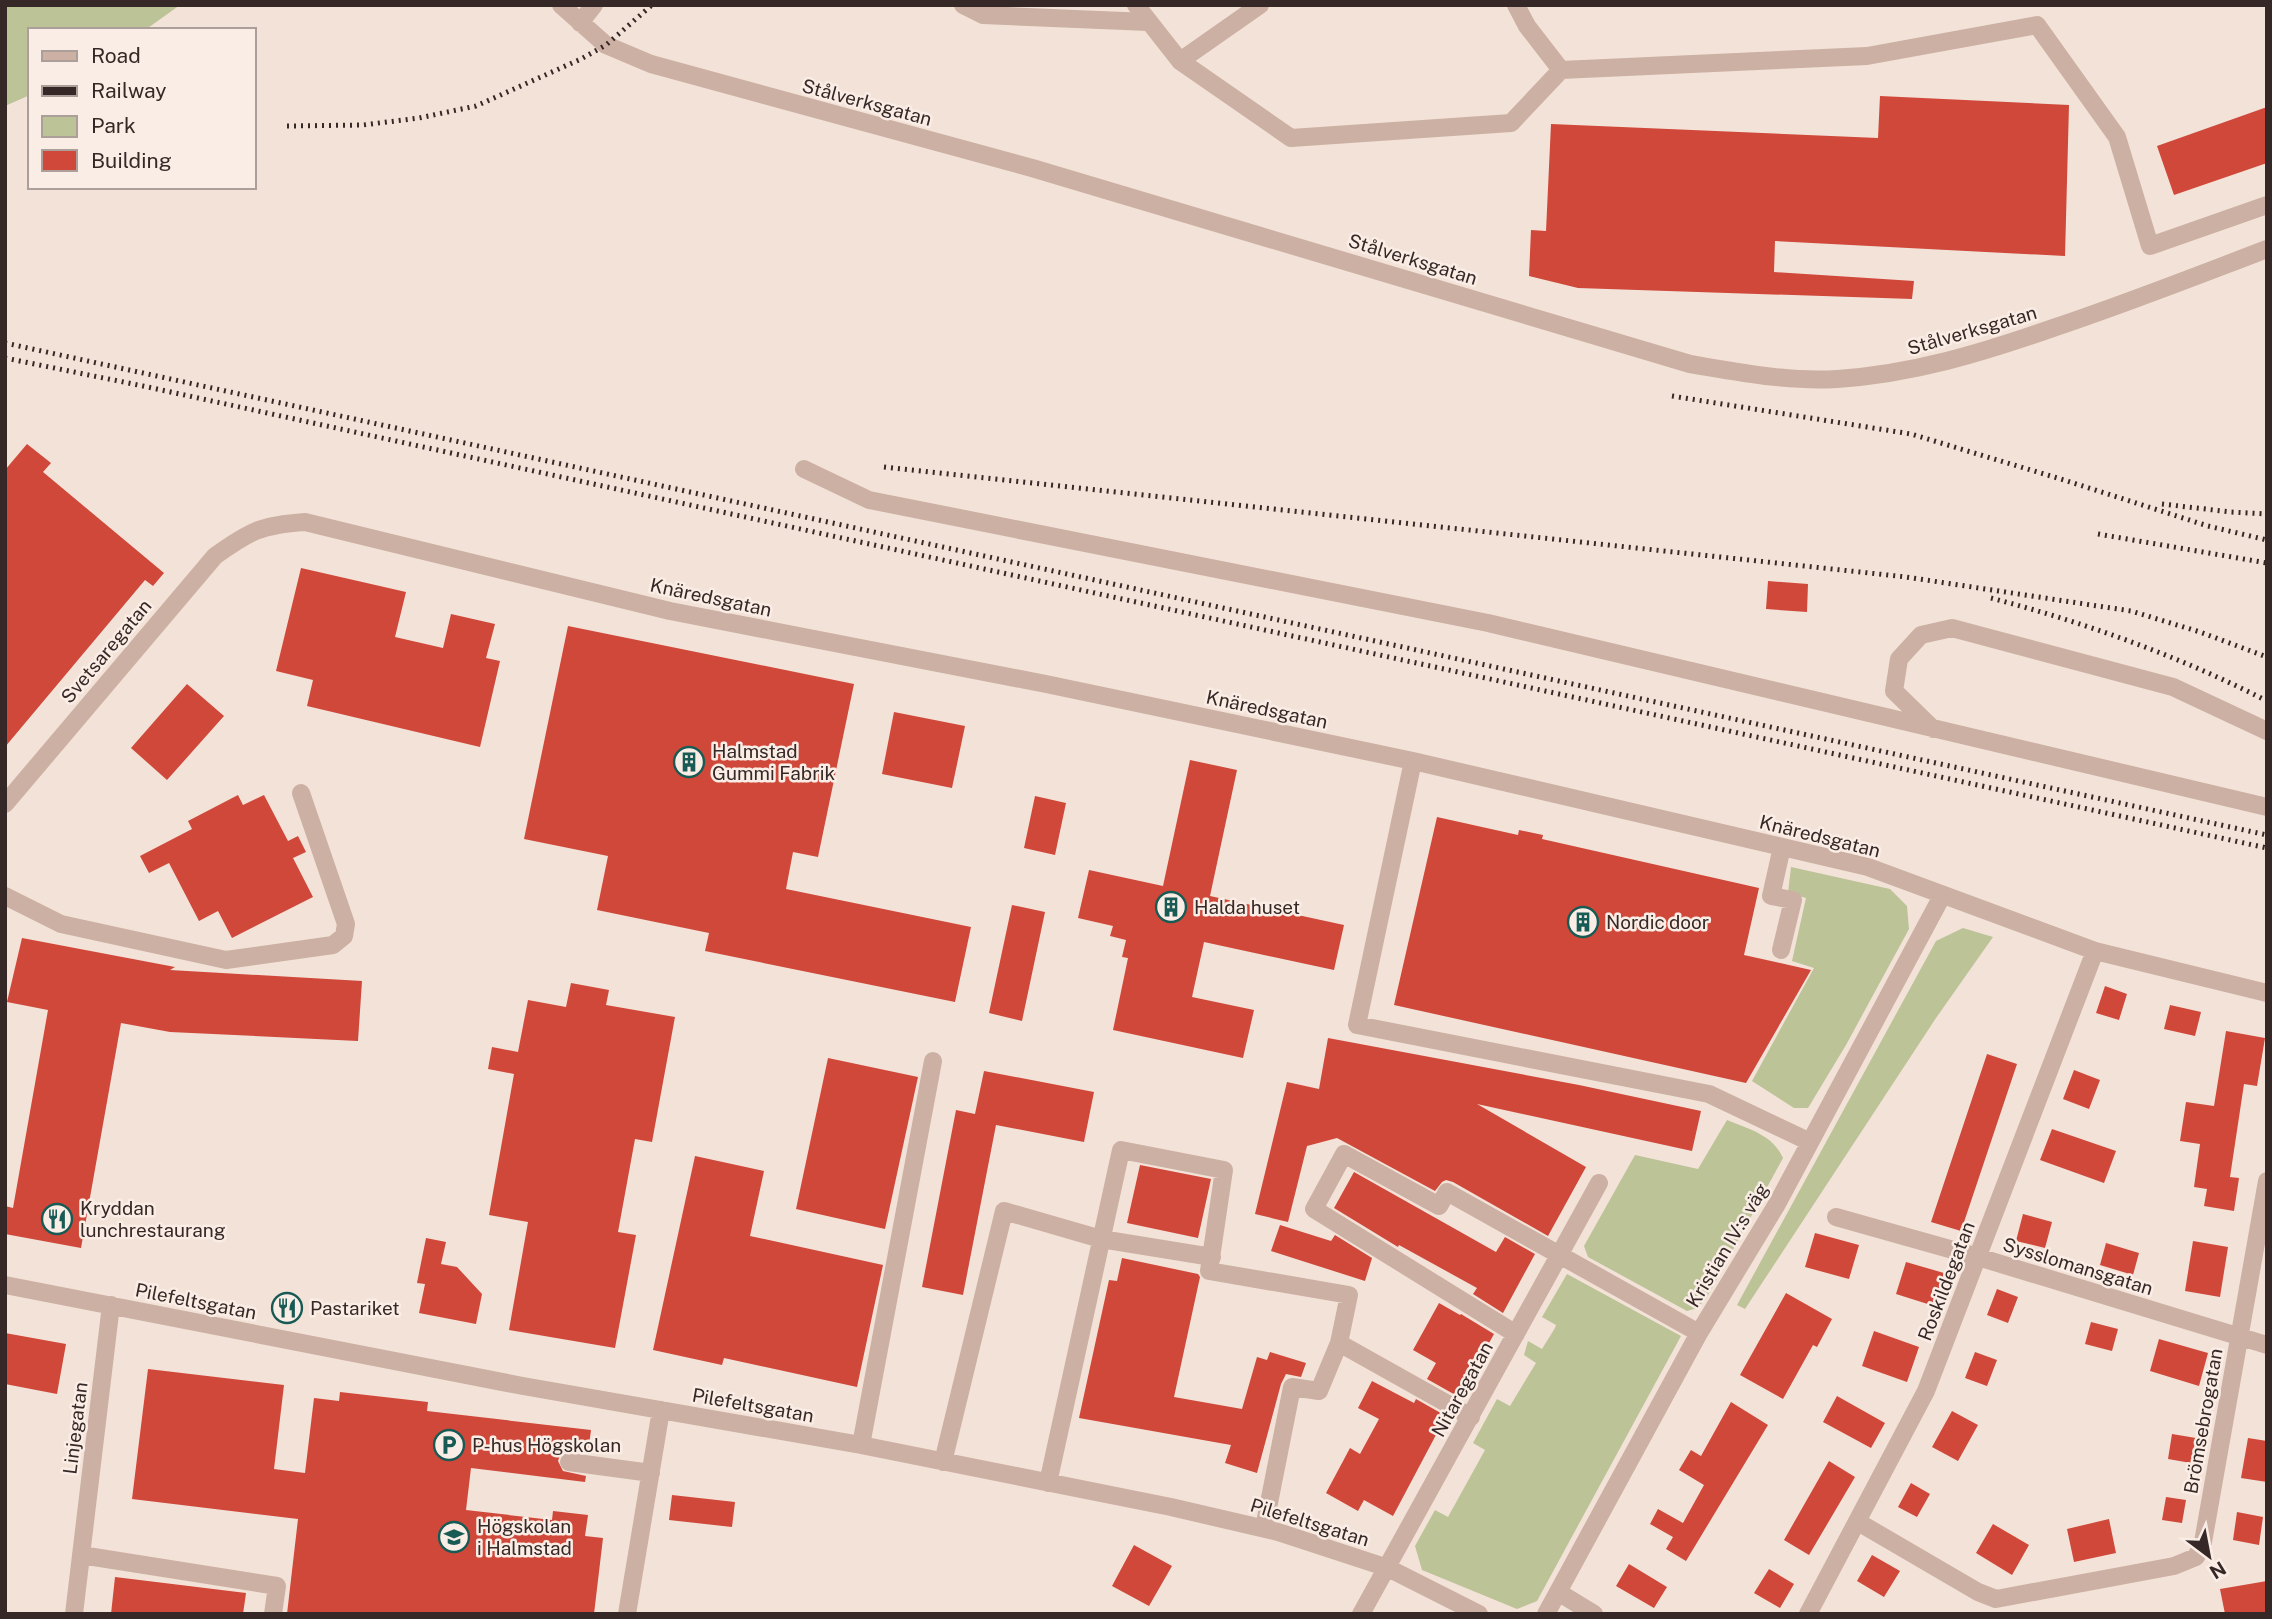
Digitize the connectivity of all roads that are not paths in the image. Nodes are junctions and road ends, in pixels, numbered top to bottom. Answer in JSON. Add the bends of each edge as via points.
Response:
{"nodes":[{"id":1,"x":561,"y":5,"type":"edge"},
{"id":2,"x":594,"y":5,"type":"edge"},
{"id":3,"x":963,"y":5,"type":"edge"},
{"id":4,"x":1136,"y":5,"type":"edge"},
{"id":5,"x":1260,"y":5,"type":"edge"},
{"id":6,"x":1516,"y":5,"type":"edge"},
{"id":7,"x":1148,"y":22,"type":"junction"},
{"id":8,"x":580,"y":23,"type":"junction"},
{"id":9,"x":1180,"y":61,"type":"junction"},
{"id":10,"x":1561,"y":71,"type":"junction"},
{"id":11,"x":2267,"y":205,"type":"edge"},
{"id":12,"x":2267,"y":249,"type":"edge"},
{"id":13,"x":804,"y":469,"type":"dead end"},
{"id":14,"x":247,"y":533,"type":"joint"},
{"id":15,"x":1934,"y":730,"type":"junction"},
{"id":16,"x":2267,"y":731,"type":"edge"},
{"id":17,"x":1413,"y":761,"type":"junction"},
{"id":18,"x":301,"y":793,"type":"dead end"},
{"id":19,"x":5,"y":804,"type":"edge"},
{"id":20,"x":2267,"y":807,"type":"edge"},
{"id":21,"x":1782,"y":847,"type":"junction"},
{"id":22,"x":5,"y":896,"type":"edge"},
{"id":23,"x":1941,"y":896,"type":"junction"},
{"id":24,"x":1781,"y":950,"type":"dead end"},
{"id":25,"x":2095,"y":951,"type":"junction"},
{"id":26,"x":2267,"y":993,"type":"edge"},
{"id":27,"x":933,"y":1061,"type":"dead end"},
{"id":28,"x":1810,"y":1142,"type":"junction"},
{"id":29,"x":2267,"y":1181,"type":"edge"},
{"id":30,"x":1599,"y":1183,"type":"dead end"},
{"id":31,"x":1836,"y":1217,"type":"dead end"},
{"id":32,"x":1101,"y":1239,"type":"junction"},
{"id":33,"x":1559,"y":1254,"type":"junction"},
{"id":34,"x":1212,"y":1256,"type":"junction"},
{"id":35,"x":1978,"y":1258,"type":"junction"},
{"id":36,"x":5,"y":1285,"type":"edge"},
{"id":37,"x":111,"y":1305,"type":"junction"},
{"id":38,"x":1699,"y":1333,"type":"junction"},
{"id":39,"x":1516,"y":1334,"type":"junction"},
{"id":40,"x":2239,"y":1338,"type":"junction"},
{"id":41,"x":1339,"y":1343,"type":"junction"},
{"id":42,"x":2267,"y":1345,"type":"edge"},
{"id":43,"x":662,"y":1410,"type":"junction"},
{"id":44,"x":1471,"y":1417,"type":"junction"},
{"id":45,"x":861,"y":1445,"type":"junction"},
{"id":46,"x":569,"y":1462,"type":"dead end"},
{"id":47,"x":943,"y":1462,"type":"junction"},
{"id":48,"x":651,"y":1473,"type":"junction"},
{"id":49,"x":1048,"y":1483,"type":"junction"},
{"id":50,"x":1858,"y":1521,"type":"junction"},
{"id":51,"x":1264,"y":1528,"type":"junction"},
{"id":52,"x":81,"y":1555,"type":"junction"},
{"id":53,"x":1388,"y":1568,"type":"junction"},
{"id":54,"x":1558,"y":1592,"type":"junction"},
{"id":55,"x":74,"y":1614,"type":"edge"},
{"id":56,"x":273,"y":1614,"type":"edge"},
{"id":57,"x":627,"y":1614,"type":"edge"},
{"id":58,"x":1361,"y":1614,"type":"edge"},
{"id":59,"x":1479,"y":1614,"type":"edge"},
{"id":60,"x":1546,"y":1614,"type":"edge"},
{"id":61,"x":1594,"y":1614,"type":"edge"},
{"id":62,"x":1808,"y":1614,"type":"edge"}],
"edges":[{"from":1,"to":8,"type":"street","name":"Stålverksgatan"},
{"from":2,"to":8,"type":"street"},
{"from":3,"to":7,"type":"street","via":[[982,15]]},
{"from":4,"to":7,"type":"street"},
{"from":5,"to":9,"type":"street"},
{"from":6,"to":10,"type":"street"},
{"from":7,"to":9,"type":"street"},
{"from":8,"to":12,"type":"street","name":"Stålverksgatan","via":[[606,45],[651,65],[1032,168],[1690,364],[1766,376],[1835,379],[1923,368],[2083,318]]},
{"from":9,"to":10,"type":"street","via":[[1291,138],[1511,123]]},
{"from":10,"to":11,"type":"street","via":[[1867,57],[2037,25],[2117,137],[2150,246]]},
{"from":13,"to":15,"type":"street","via":[[869,500],[1488,624]]},
{"from":14,"to":17,"type":"street","name":"Knäredsgatan","via":[[305,522],[670,611]]},
{"from":14,"to":19,"type":"street","name":"Svetsaregatan","via":[[215,556]]},
{"from":15,"to":16,"type":"street","via":[[1895,691],[1899,659],[1921,635],[1952,628],[2173,687]]},
{"from":15,"to":20,"type":"street"},
{"from":17,"to":21,"type":"street","name":"Knäredsgatan"},
{"from":17,"to":28,"type":"street","via":[[1357,1025],[1709,1094]]},
{"from":18,"to":22,"type":"street","via":[[346,924],[344,936],[333,945],[226,961],[61,924]]},
{"from":21,"to":23,"type":"street","name":"Knäredsgatan","via":[[1868,867]]},
{"from":21,"to":24,"type":"street","via":[[1771,896],[1793,900]]},
{"from":23,"to":25,"type":"street","name":"Knäredsgatan"},
{"from":23,"to":28,"type":"street","name":"Kristian IV:s väg"},
{"from":25,"to":26,"type":"street","name":"Knäredsgatan"},
{"from":25,"to":35,"type":"street","name":"Roskildegatan"},
{"from":27,"to":45,"type":"street"},
{"from":28,"to":38,"type":"street","name":"Kristian IV:s väg"},
{"from":29,"to":40,"type":"street","name":"Brömsebrogatan"},
{"from":30,"to":33,"type":"street","name":"Nitaregatan"},
{"from":31,"to":35,"type":"street","name":"Sysslomansgatan"},
{"from":32,"to":34,"type":"street"},
{"from":32,"to":34,"type":"street","via":[[1121,1150],[1224,1170]]},
{"from":32,"to":47,"type":"street","via":[[1004,1211]]},
{"from":32,"to":49,"type":"street"},
{"from":33,"to":38,"type":"street"},
{"from":33,"to":39,"type":"street","name":"Nitaregatan"},
{"from":33,"to":39,"type":"street","via":[[1447,1192],[1439,1206],[1344,1154],[1314,1209]]},
{"from":34,"to":41,"type":"street","via":[[1209,1271],[1349,1295]]},
{"from":35,"to":40,"type":"street","name":"Sysslomansgatan"},
{"from":35,"to":50,"type":"street","name":"Roskildegatan","via":[[1926,1391]]},
{"from":36,"to":37,"type":"street","name":"Pilefeltsgatan"},
{"from":37,"to":43,"type":"street","name":"Pilefeltsgatan"},
{"from":37,"to":52,"type":"street","name":"Linjegatan"},
{"from":38,"to":54,"type":"street","name":"Kristian IV:s väg"},
{"from":39,"to":44,"type":"street","name":"Nitaregatan"},
{"from":40,"to":42,"type":"street","name":"Sysslomansgatan"},
{"from":40,"to":50,"type":"street","name":"Brömsebrogatan","via":[[2203,1542],[2196,1558],[1996,1599]]},
{"from":41,"to":44,"type":"street"},
{"from":41,"to":51,"type":"street","via":[[1319,1391],[1292,1387]]},
{"from":43,"to":45,"type":"street","name":"Pilefeltsgatan"},
{"from":43,"to":48,"type":"street"},
{"from":44,"to":53,"type":"street","name":"Nitaregatan"},
{"from":45,"to":47,"type":"street","name":"Pilefeltsgatan"},
{"from":46,"to":48,"type":"street"},
{"from":47,"to":49,"type":"street","name":"Pilefeltsgatan"},
{"from":48,"to":57,"type":"street"},
{"from":49,"to":51,"type":"street","name":"Pilefeltsgatan"},
{"from":50,"to":62,"type":"street","name":"Roskildegatan"},
{"from":51,"to":53,"type":"street","name":"Pilefeltsgatan"},
{"from":52,"to":55,"type":"street","name":"Linjegatan"},
{"from":52,"to":56,"type":"street","via":[[277,1586]]},
{"from":53,"to":58,"type":"street","name":"Nitaregatan"},
{"from":53,"to":59,"type":"street","name":"Pilefeltsgatan"},
{"from":54,"to":60,"type":"street","name":"Kristian IV:s väg"},
{"from":54,"to":61,"type":"street"}]}
